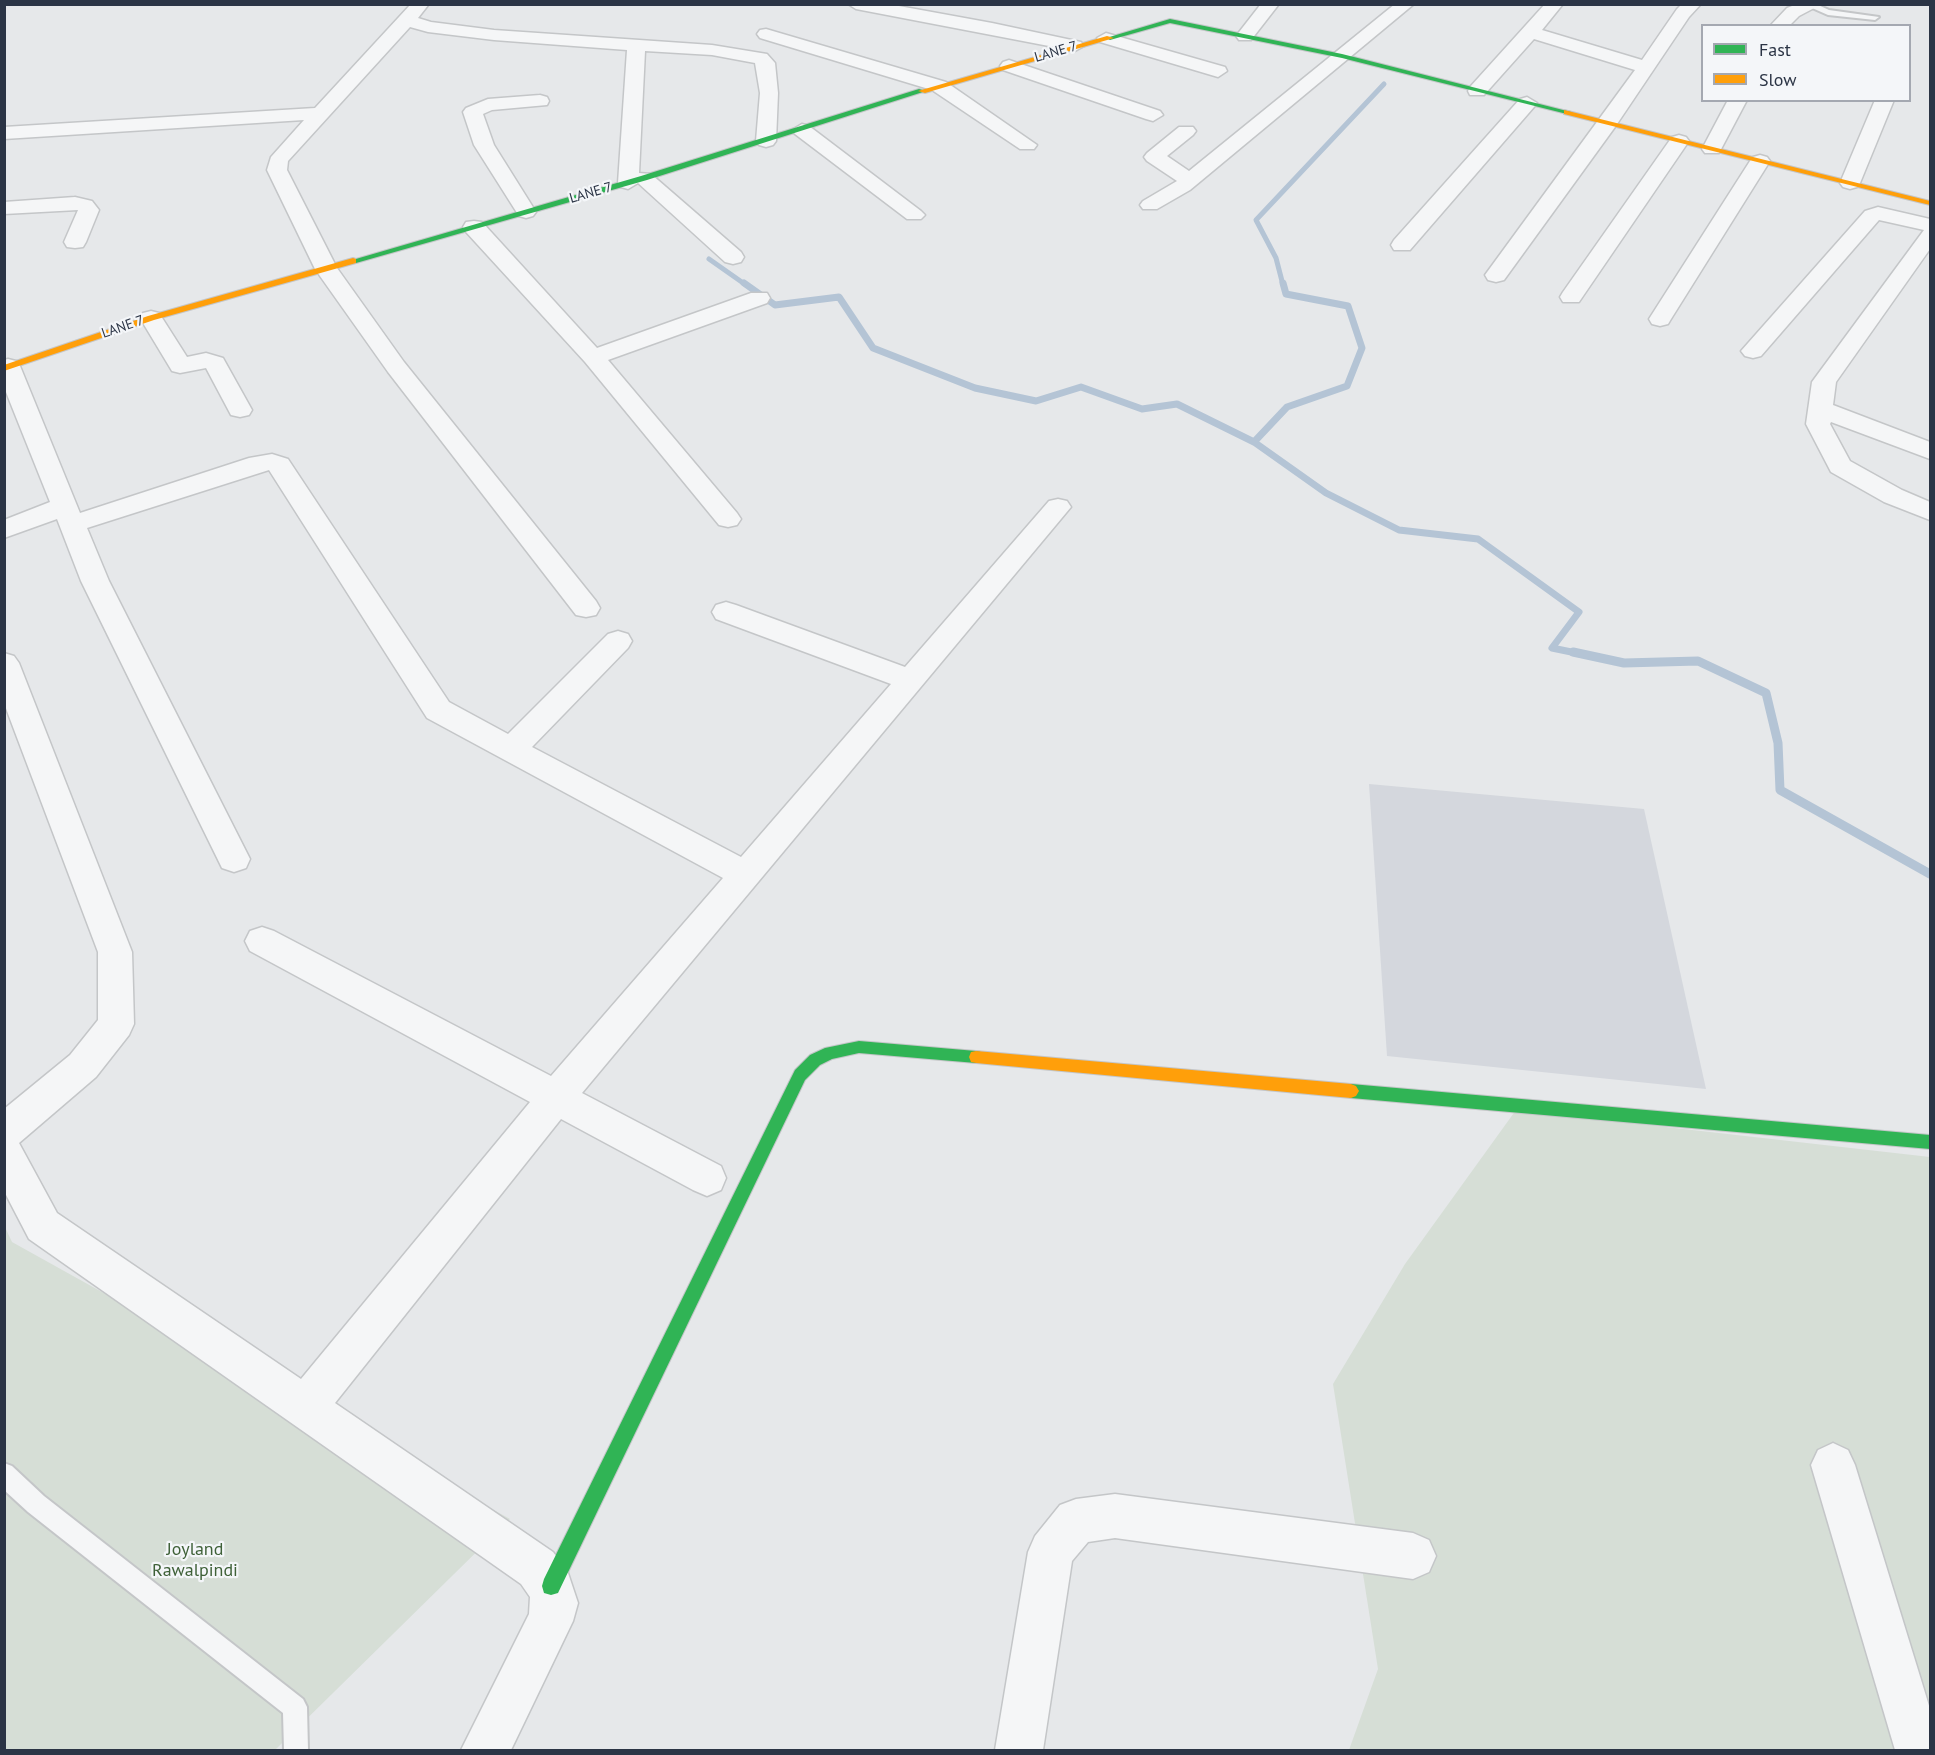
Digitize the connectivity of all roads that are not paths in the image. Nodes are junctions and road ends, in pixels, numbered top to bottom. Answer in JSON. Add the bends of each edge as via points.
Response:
{"nodes":[{"id":1,"x":422,"y":4,"type":"edge"},
{"id":2,"x":1271,"y":4,"type":"edge"},
{"id":3,"x":1406,"y":4,"type":"edge"},
{"id":4,"x":1555,"y":4,"type":"edge"},
{"id":5,"x":1693,"y":4,"type":"edge"},
{"id":6,"x":866,"y":5,"type":"edge"},
{"id":7,"x":1808,"y":5,"type":"edge"},
{"id":8,"x":1875,"y":17,"type":"dead end"},
{"id":9,"x":408,"y":20,"type":"junction"},
{"id":10,"x":1780,"y":24,"type":"edge"},
{"id":11,"x":1531,"y":32,"type":"junction"},
{"id":12,"x":766,"y":34,"type":"dead end"},
{"id":13,"x":1245,"y":36,"type":"junction"},
{"id":14,"x":1107,"y":38,"type":"junction"},
{"id":15,"x":636,"y":45,"type":"junction"},
{"id":16,"x":1075,"y":46,"type":"junction"},
{"id":17,"x":1342,"y":56,"type":"junction"},
{"id":18,"x":1009,"y":66,"type":"junction"},
{"id":19,"x":1646,"y":67,"type":"junction"},
{"id":20,"x":1218,"y":71,"type":"dead end"},
{"id":21,"x":939,"y":86,"type":"junction"},
{"id":22,"x":1477,"y":91,"type":"junction"},
{"id":23,"x":540,"y":101,"type":"dead end"},
{"id":24,"x":1737,"y":102,"type":"edge"},
{"id":25,"x":1884,"y":102,"type":"edge"},
{"id":26,"x":1527,"y":103,"type":"junction"},
{"id":27,"x":322,"y":112,"type":"junction"},
{"id":28,"x":1153,"y":115,"type":"dead end"},
{"id":29,"x":1608,"y":123,"type":"junction"},
{"id":30,"x":802,"y":130,"type":"junction"},
{"id":31,"x":1186,"y":131,"type":"dead end"},
{"id":32,"x":4,"y":133,"type":"edge"},
{"id":33,"x":766,"y":141,"type":"junction"},
{"id":34,"x":1679,"y":141,"type":"junction"},
{"id":35,"x":1027,"y":145,"type":"dead end"},
{"id":36,"x":1712,"y":149,"type":"junction"},
{"id":37,"x":1760,"y":161,"type":"junction"},
{"id":38,"x":636,"y":180,"type":"junction"},
{"id":39,"x":1190,"y":180,"type":"junction"},
{"id":40,"x":1850,"y":183,"type":"junction"},
{"id":41,"x":1930,"y":203,"type":"edge"},
{"id":42,"x":1150,"y":205,"type":"dead end"},
{"id":43,"x":4,"y":208,"type":"edge"},
{"id":44,"x":526,"y":212,"type":"junction"},
{"id":45,"x":914,"y":215,"type":"dead end"},
{"id":46,"x":1930,"y":225,"type":"edge"},
{"id":47,"x":474,"y":227,"type":"junction"},
{"id":48,"x":75,"y":242,"type":"dead end"},
{"id":49,"x":1402,"y":245,"type":"dead end"},
{"id":50,"x":1927,"y":247,"type":"edge"},
{"id":51,"x":733,"y":257,"type":"dead end"},
{"id":52,"x":326,"y":269,"type":"junction"},
{"id":53,"x":1496,"y":274,"type":"dead end"},
{"id":54,"x":1571,"y":297,"type":"dead end"},
{"id":55,"x":759,"y":298,"type":"dead end"},
{"id":56,"x":151,"y":318,"type":"junction"},
{"id":57,"x":1660,"y":319,"type":"dead end"},
{"id":58,"x":1754,"y":351,"type":"dead end"},
{"id":59,"x":593,"y":357,"type":"junction"},
{"id":60,"x":6,"y":367,"type":"edge"},
{"id":61,"x":1820,"y":409,"type":"junction"},
{"id":62,"x":240,"y":410,"type":"dead end"},
{"id":63,"x":1930,"y":451,"type":"edge"},
{"id":64,"x":1059,"y":507,"type":"dead end"},
{"id":65,"x":1930,"y":512,"type":"edge"},
{"id":66,"x":69,"y":515,"type":"junction"},
{"id":67,"x":728,"y":519,"type":"dead end"},
{"id":68,"x":4,"y":530,"type":"edge"},
{"id":69,"x":586,"y":608,"type":"dead end"},
{"id":70,"x":726,"y":612,"type":"dead end"},
{"id":71,"x":618,"y":641,"type":"dead end"},
{"id":72,"x":4,"y":663,"type":"edge"},
{"id":73,"x":911,"y":680,"type":"junction"},
{"id":74,"x":511,"y":749,"type":"junction"},
{"id":75,"x":234,"y":859,"type":"dead end"},
{"id":76,"x":746,"y":874,"type":"junction"},
{"id":77,"x":262,"y":941,"type":"dead end"},
{"id":78,"x":557,"y":1096,"type":"junction"},
{"id":79,"x":4,"y":1132,"type":"edge"},
{"id":80,"x":1930,"y":1142,"type":"edge"},
{"id":81,"x":4,"y":1152,"type":"edge"},
{"id":82,"x":708,"y":1178,"type":"dead end"},
{"id":83,"x":306,"y":1406,"type":"junction"},
{"id":84,"x":1833,"y":1465,"type":"dead end"},
{"id":85,"x":4,"y":1474,"type":"edge"},
{"id":86,"x":1413,"y":1556,"type":"dead end"},
{"id":87,"x":551,"y":1586,"type":"junction"},
{"id":88,"x":296,"y":1750,"type":"edge"},
{"id":89,"x":485,"y":1750,"type":"edge"},
{"id":90,"x":1019,"y":1750,"type":"edge"},
{"id":91,"x":1919,"y":1750,"type":"edge"}],
"edges":[{"from":1,"to":9,"type":"street"},
{"from":2,"to":13,"type":"street"},
{"from":3,"to":17,"type":"street"},
{"from":4,"to":11,"type":"street"},
{"from":5,"to":19,"type":"street"},
{"from":6,"to":16,"type":"street"},
{"from":7,"to":8,"type":"lane","via":[[1828,12]]},
{"from":7,"to":10,"type":"street"},
{"from":9,"to":15,"type":"street","via":[[428,27],[494,35]]},
{"from":9,"to":27,"type":"street"},
{"from":11,"to":19,"type":"street"},
{"from":11,"to":22,"type":"street"},
{"from":12,"to":21,"type":"street"},
{"from":13,"to":14,"type":"street","name":"LANE 7","via":[[1177,21]]},
{"from":13,"to":17,"type":"street"},
{"from":14,"to":16,"type":"street","name":"LANE 7"},
{"from":14,"to":20,"type":"street"},
{"from":15,"to":33,"type":"street","via":[[724,51],[761,58],[766,63],[770,93]]},
{"from":15,"to":38,"type":"street"},
{"from":16,"to":18,"type":"street","name":"LANE 7"},
{"from":17,"to":22,"type":"street"},
{"from":17,"to":39,"type":"street"},
{"from":18,"to":21,"type":"street","name":"LANE 7"},
{"from":18,"to":28,"type":"street"},
{"from":19,"to":29,"type":"street"},
{"from":21,"to":30,"type":"street","name":"LANE 7"},
{"from":21,"to":35,"type":"street"},
{"from":22,"to":26,"type":"street"},
{"from":23,"to":44,"type":"street","via":[[488,105],[473,112],[484,145]]},
{"from":24,"to":36,"type":"street"},
{"from":25,"to":40,"type":"street"},
{"from":26,"to":29,"type":"street"},
{"from":26,"to":49,"type":"street"},
{"from":27,"to":32,"type":"street"},
{"from":27,"to":52,"type":"street","via":[[278,161],[277,170]]},
{"from":29,"to":34,"type":"street"},
{"from":29,"to":53,"type":"street"},
{"from":30,"to":33,"type":"street","name":"LANE 7"},
{"from":30,"to":45,"type":"street"},
{"from":31,"to":39,"type":"street","via":[[1154,157]]},
{"from":33,"to":38,"type":"street","name":"LANE 7"},
{"from":34,"to":36,"type":"street"},
{"from":34,"to":54,"type":"street"},
{"from":36,"to":37,"type":"street"},
{"from":37,"to":40,"type":"street"},
{"from":37,"to":57,"type":"street"},
{"from":38,"to":44,"type":"street","name":"LANE 7"},
{"from":38,"to":51,"type":"street"},
{"from":39,"to":42,"type":"street"},
{"from":40,"to":41,"type":"street"},
{"from":43,"to":48,"type":"street","via":[[85,205],[89,210]]},
{"from":44,"to":47,"type":"street","name":"LANE 7"},
{"from":46,"to":58,"type":"street","via":[[1878,213],[1872,216]]},
{"from":47,"to":52,"type":"street","name":"LANE 7"},
{"from":47,"to":59,"type":"street"},
{"from":50,"to":61,"type":"street","via":[[1824,382]]},
{"from":52,"to":56,"type":"street","name":"LANE 7"},
{"from":52,"to":69,"type":"street","via":[[396,367]]},
{"from":55,"to":59,"type":"street"},
{"from":56,"to":60,"type":"street","name":"LANE 7"},
{"from":56,"to":62,"type":"street","via":[[180,366],[206,360],[215,363]]},
{"from":59,"to":67,"type":"street"},
{"from":60,"to":66,"type":"street"},
{"from":61,"to":63,"type":"street"},
{"from":61,"to":65,"type":"street","via":[[1818,424],[1840,466]]},
{"from":64,"to":73,"type":"street"},
{"from":66,"to":68,"type":"street"},
{"from":66,"to":74,"type":"street","via":[[258,463],[279,465],[438,710]]},
{"from":66,"to":75,"type":"street","via":[[95,581]]},
{"from":70,"to":73,"type":"street"},
{"from":71,"to":74,"type":"street"},
{"from":72,"to":79,"type":"street","via":[[115,952],[116,1014],[116,1024],[83,1066]]},
{"from":73,"to":76,"type":"street"},
{"from":74,"to":76,"type":"street"},
{"from":76,"to":78,"type":"street"},
{"from":77,"to":78,"type":"street"},
{"from":78,"to":82,"type":"street"},
{"from":78,"to":83,"type":"street"},
{"from":80,"to":87,"type":"street","via":[[859,1047],[830,1053],[815,1060],[801,1075]]},
{"from":81,"to":83,"type":"street","via":[[43,1226]]},
{"from":83,"to":87,"type":"street","via":[[537,1568]]},
{"from":84,"to":91,"type":"street"},
{"from":85,"to":88,"type":"lane","via":[[36,1504],[295,1707]]},
{"from":86,"to":90,"type":"street","via":[[1115,1516],[1076,1521],[1051,1552]]},
{"from":87,"to":89,"type":"street","via":[[555,1603],[550,1621]]}]}
